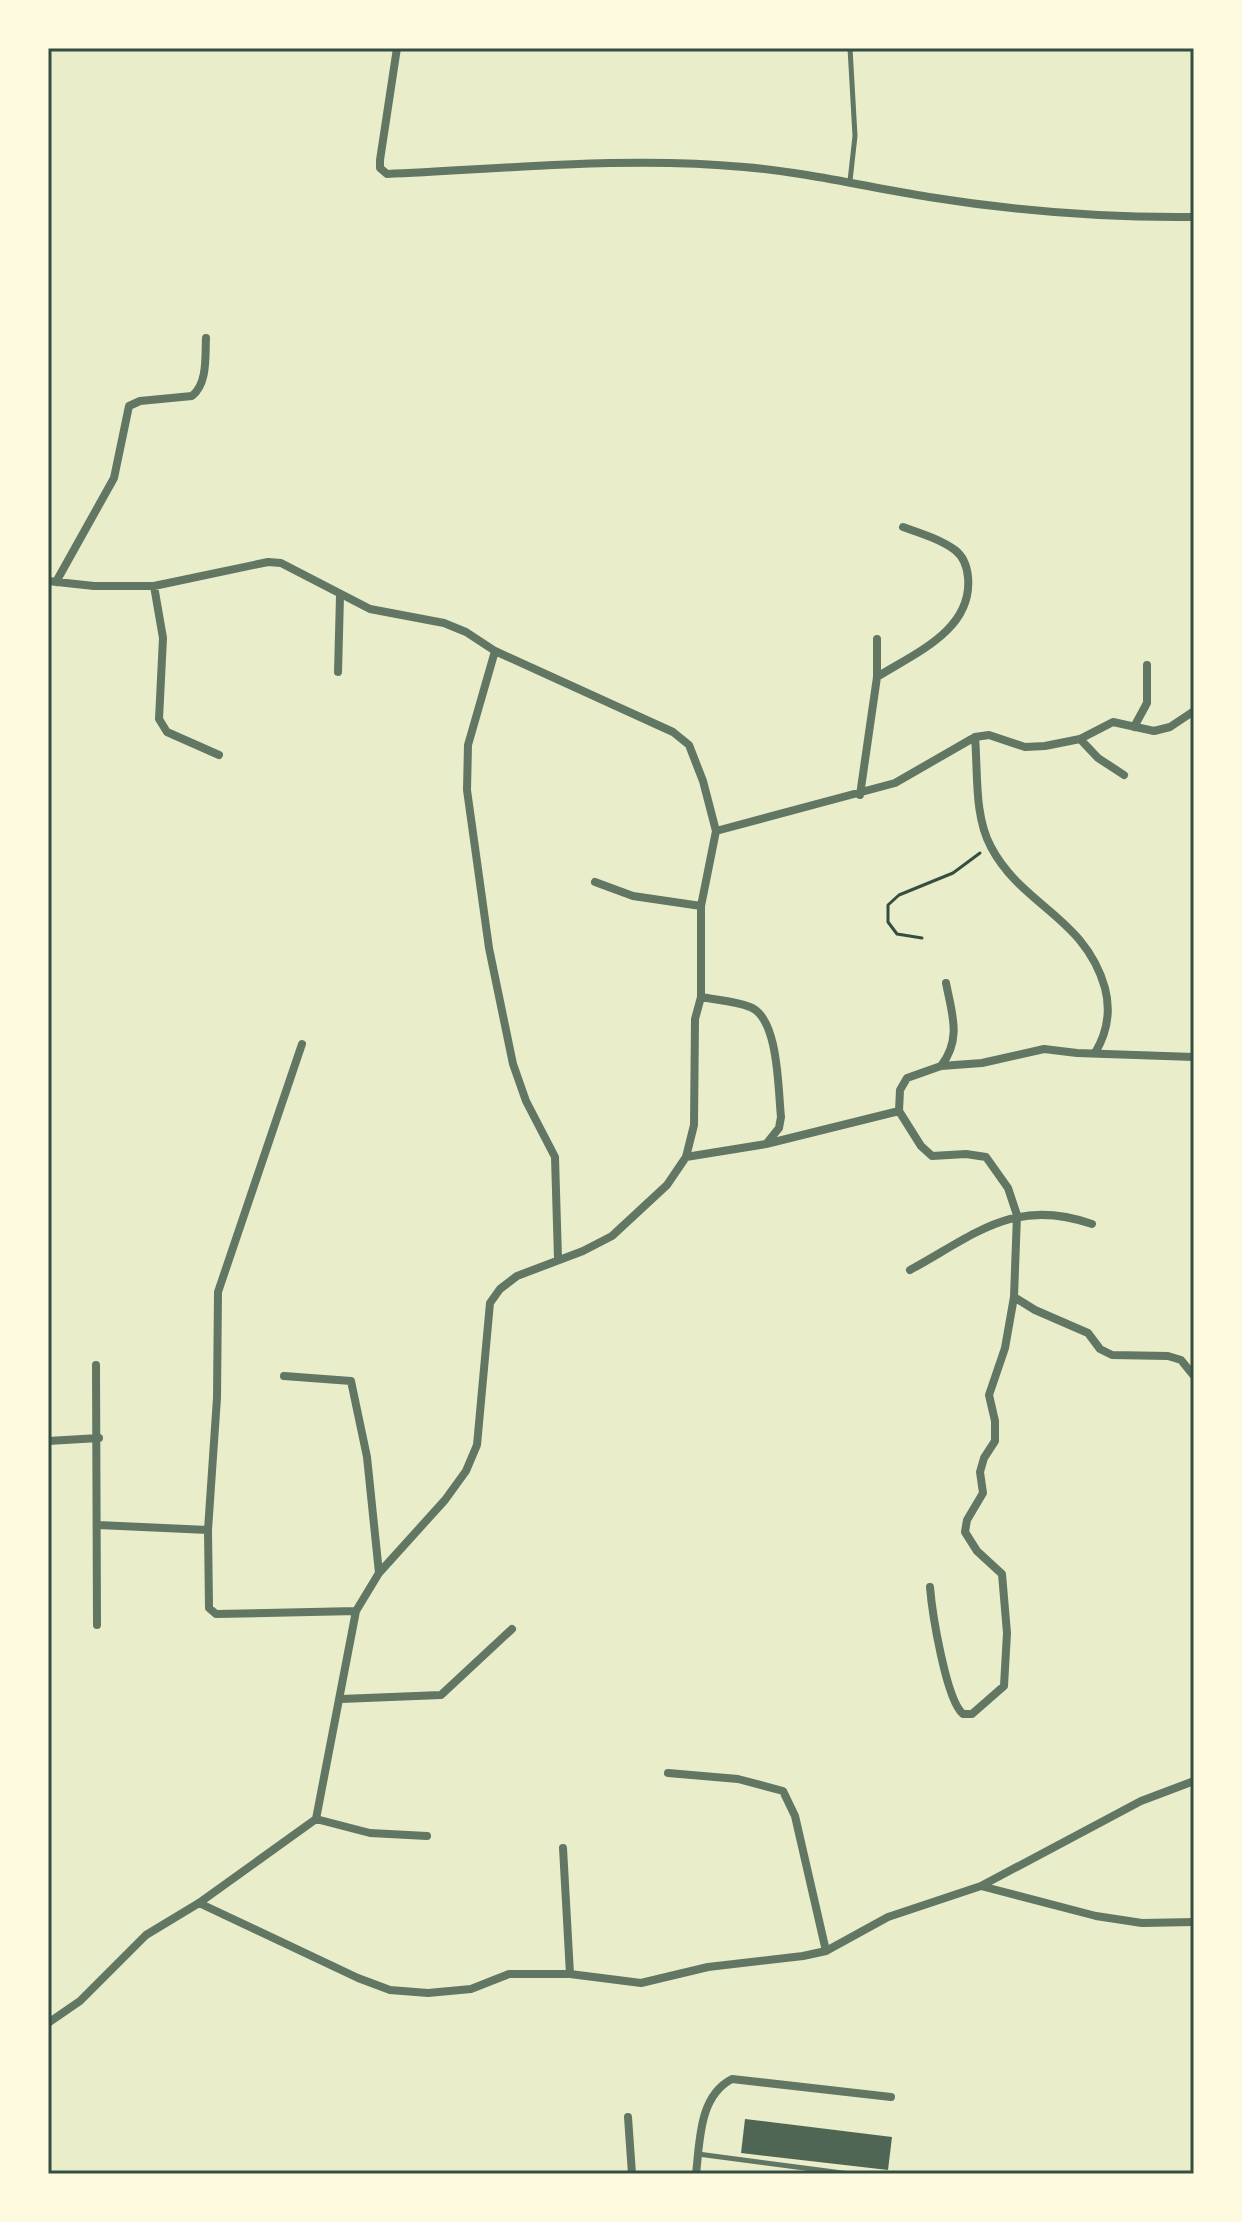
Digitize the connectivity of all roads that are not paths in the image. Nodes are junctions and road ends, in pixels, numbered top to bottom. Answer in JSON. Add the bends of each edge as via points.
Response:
{"nodes":[{"id":1,"x":397,"y":48,"type":"edge"},
{"id":2,"x":850,"y":48,"type":"edge"},
{"id":3,"x":850,"y":181,"type":"junction"},
{"id":4,"x":1194,"y":217,"type":"edge"},
{"id":5,"x":206,"y":338,"type":"dead end"},
{"id":6,"x":903,"y":527,"type":"dead end"},
{"id":7,"x":52,"y":582,"type":"edge"},
{"id":8,"x":154,"y":586,"type":"junction"},
{"id":9,"x":340,"y":596,"type":"junction"},
{"id":10,"x":877,"y":639,"type":"dead end"},
{"id":11,"x":495,"y":651,"type":"junction"},
{"id":12,"x":1147,"y":665,"type":"dead end"},
{"id":13,"x":338,"y":672,"type":"dead end"},
{"id":14,"x":877,"y":677,"type":"junction"},
{"id":15,"x":1194,"y":711,"type":"edge"},
{"id":16,"x":1134,"y":727,"type":"junction"},
{"id":17,"x":975,"y":737,"type":"junction"},
{"id":18,"x":1080,"y":739,"type":"junction"},
{"id":19,"x":219,"y":755,"type":"dead end"},
{"id":20,"x":1124,"y":775,"type":"dead end"},
{"id":21,"x":860,"y":795,"type":"junction"},
{"id":22,"x":716,"y":831,"type":"junction"},
{"id":23,"x":595,"y":882,"type":"dead end"},
{"id":24,"x":701,"y":906,"type":"junction"},
{"id":25,"x":946,"y":983,"type":"dead end"},
{"id":26,"x":701,"y":997,"type":"junction"},
{"id":27,"x":302,"y":1044,"type":"dead end"},
{"id":28,"x":1095,"y":1053,"type":"junction"},
{"id":29,"x":1194,"y":1057,"type":"edge"},
{"id":30,"x":941,"y":1066,"type":"junction"},
{"id":31,"x":899,"y":1111,"type":"junction"},
{"id":32,"x":766,"y":1144,"type":"junction"},
{"id":33,"x":686,"y":1157,"type":"junction"},
{"id":34,"x":1017,"y":1215,"type":"junction"},
{"id":35,"x":1092,"y":1224,"type":"dead end"},
{"id":36,"x":558,"y":1259,"type":"junction"},
{"id":37,"x":910,"y":1270,"type":"dead end"},
{"id":38,"x":1014,"y":1297,"type":"junction"},
{"id":39,"x":96,"y":1365,"type":"dead end"},
{"id":40,"x":284,"y":1376,"type":"dead end"},
{"id":41,"x":1194,"y":1376,"type":"edge"},
{"id":42,"x":99,"y":1438,"type":"junction"},
{"id":43,"x":48,"y":1441,"type":"edge"},
{"id":44,"x":98,"y":1525,"type":"junction"},
{"id":45,"x":208,"y":1530,"type":"junction"},
{"id":46,"x":379,"y":1573,"type":"junction"},
{"id":47,"x":930,"y":1587,"type":"dead end"},
{"id":48,"x":356,"y":1611,"type":"junction"},
{"id":49,"x":97,"y":1625,"type":"dead end"},
{"id":50,"x":512,"y":1629,"type":"dead end"},
{"id":51,"x":341,"y":1699,"type":"junction"},
{"id":52,"x":668,"y":1773,"type":"dead end"},
{"id":53,"x":1194,"y":1781,"type":"edge"},
{"id":54,"x":316,"y":1819,"type":"junction"},
{"id":55,"x":427,"y":1836,"type":"dead end"},
{"id":56,"x":563,"y":1848,"type":"dead end"},
{"id":57,"x":981,"y":1886,"type":"junction"},
{"id":58,"x":199,"y":1903,"type":"junction"},
{"id":59,"x":1194,"y":1922,"type":"edge"},
{"id":60,"x":826,"y":1951,"type":"junction"},
{"id":61,"x":570,"y":1974,"type":"junction"},
{"id":62,"x":48,"y":2023,"type":"edge"},
{"id":63,"x":891,"y":2097,"type":"dead end"},
{"id":64,"x":628,"y":2117,"type":"dead end"},
{"id":65,"x":698,"y":2154,"type":"junction"},
{"id":66,"x":632,"y":2174,"type":"edge"},
{"id":67,"x":696,"y":2174,"type":"edge"},
{"id":68,"x":850,"y":2174,"type":"edge"}],
"edges":[{"from":1,"to":3,"type":"street","via":[[380,160],[387,174],[675,164]]},
{"from":2,"to":3,"type":"lane","via":[[855,136]]},
{"from":3,"to":4,"type":"street","via":[[1049,212]]},
{"from":5,"to":7,"type":"street","via":[[203,379],[192,396],[129,406],[114,478]]},
{"from":6,"to":14,"type":"street","via":[[958,552],[967,566],[970,588],[961,615],[944,635]]},
{"from":7,"to":8,"type":"street"},
{"from":8,"to":9,"type":"street","via":[[268,562],[281,563]]},
{"from":8,"to":19,"type":"street","via":[[163,638],[159,719],[167,732]]},
{"from":9,"to":11,"type":"street","via":[[370,609],[444,623]]},
{"from":9,"to":13,"type":"street"},
{"from":10,"to":14,"type":"street"},
{"from":11,"to":22,"type":"street","via":[[673,732],[696,757]]},
{"from":11,"to":36,"type":"street","via":[[468,745],[467,790],[489,948],[513,1064],[555,1157]]},
{"from":12,"to":16,"type":"street","via":[[1147,703]]},
{"from":14,"to":21,"type":"street"},
{"from":15,"to":16,"type":"street","via":[[1162,729]]},
{"from":16,"to":18,"type":"street","via":[[1113,722]]},
{"from":17,"to":18,"type":"street","via":[[989,735],[1025,747]]},
{"from":17,"to":21,"type":"street","via":[[911,776]]},
{"from":17,"to":28,"type":"street","via":[[981,820],[990,846],[1008,871],[1086,944],[1098,963],[1108,1017]]},
{"from":18,"to":20,"type":"street"},
{"from":21,"to":22,"type":"street"},
{"from":22,"to":24,"type":"street"},
{"from":23,"to":24,"type":"street","via":[[633,896]]},
{"from":24,"to":26,"type":"street"},
{"from":25,"to":30,"type":"street","via":[[956,1034]]},
{"from":26,"to":32,"type":"street","via":[[751,1007],[766,1022],[781,1117]]},
{"from":26,"to":33,"type":"street","via":[[694,1037],[694,1125]]},
{"from":27,"to":45,"type":"street","via":[[218,1292]]},
{"from":28,"to":29,"type":"street"},
{"from":28,"to":30,"type":"street","via":[[1044,1049]]},
{"from":30,"to":31,"type":"street","via":[[907,1078]]},
{"from":31,"to":32,"type":"street"},
{"from":31,"to":34,"type":"street","via":[[932,1156],[986,1157],[1008,1188]]},
{"from":32,"to":33,"type":"street"},
{"from":33,"to":36,"type":"street","via":[[667,1185],[612,1236]]},
{"from":34,"to":35,"type":"street","via":[[1054,1212]]},
{"from":34,"to":37,"type":"street"},
{"from":34,"to":38,"type":"street"},
{"from":36,"to":46,"type":"street","via":[[517,1276],[490,1303],[477,1445],[445,1500]]},
{"from":38,"to":41,"type":"street","via":[[1088,1333],[1112,1355],[1168,1356],[1181,1360]]},
{"from":38,"to":47,"type":"street","via":[[989,1395],[995,1441],[984,1458],[983,1493],[965,1532],[1002,1574],[1006,1679],[1003,1690],[972,1714],[963,1714],[955,1705]]},
{"from":39,"to":42,"type":"street"},
{"from":40,"to":46,"type":"street","via":[[351,1381],[369,1472]]},
{"from":42,"to":43,"type":"street"},
{"from":42,"to":44,"type":"street"},
{"from":44,"to":45,"type":"street"},
{"from":44,"to":49,"type":"street"},
{"from":45,"to":48,"type":"street","via":[[212,1612]]},
{"from":46,"to":48,"type":"street"},
{"from":48,"to":51,"type":"street"},
{"from":50,"to":51,"type":"street","via":[[441,1695]]},
{"from":51,"to":54,"type":"street"},
{"from":52,"to":60,"type":"street","via":[[738,1779],[783,1791],[795,1816]]},
{"from":53,"to":57,"type":"street","via":[[1141,1801]]},
{"from":54,"to":55,"type":"street","via":[[370,1833]]},
{"from":54,"to":58,"type":"street"},
{"from":56,"to":61,"type":"street"},
{"from":57,"to":59,"type":"street","via":[[1096,1916],[1142,1923]]},
{"from":57,"to":60,"type":"street","via":[[888,1917]]},
{"from":58,"to":61,"type":"street","via":[[390,1990],[454,1993],[509,1974]]},
{"from":58,"to":62,"type":"street","via":[[146,1935],[80,2001]]},
{"from":60,"to":61,"type":"street","via":[[708,1967],[641,1983]]},
{"from":63,"to":65,"type":"street","via":[[732,2079],[717,2087],[707,2105]]},
{"from":64,"to":66,"type":"street"},
{"from":65,"to":67,"type":"street"},
{"from":65,"to":68,"type":"lane"}]}
